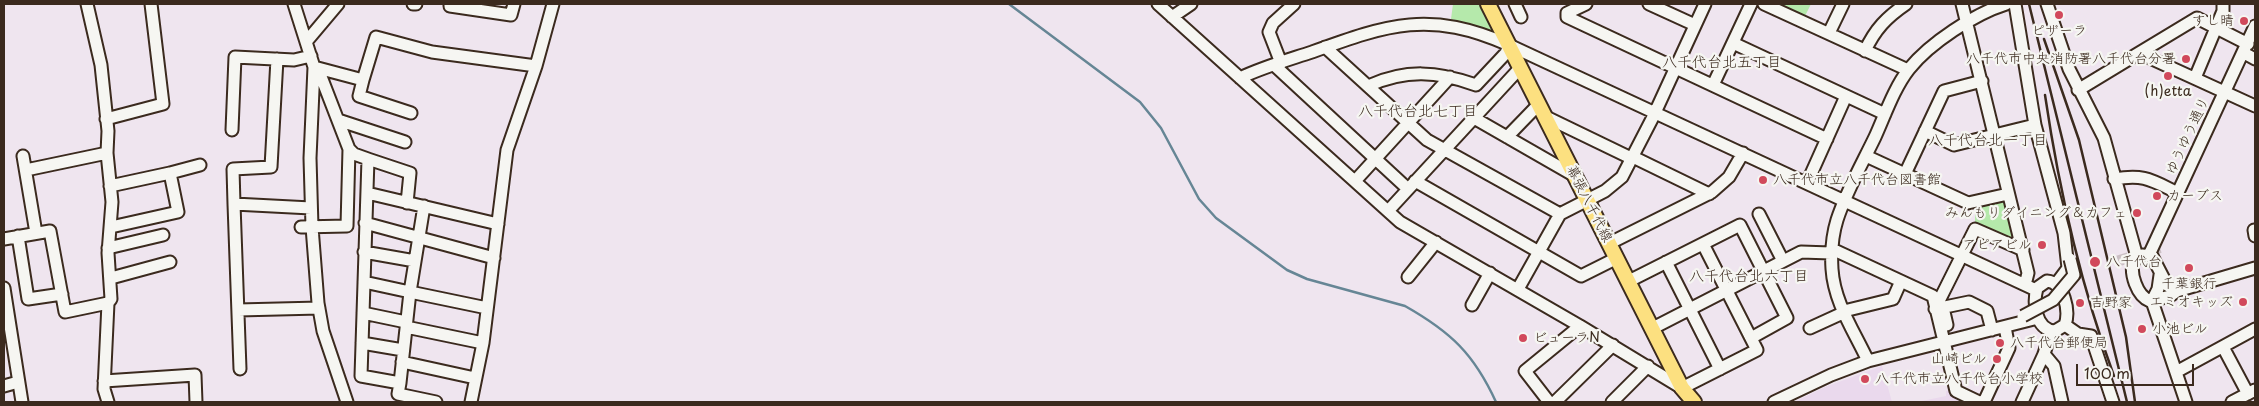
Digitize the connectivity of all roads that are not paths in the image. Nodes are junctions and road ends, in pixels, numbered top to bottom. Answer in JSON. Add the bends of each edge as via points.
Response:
{"nodes":[{"id":1,"x":87,"y":4,"type":"edge"},
{"id":2,"x":150,"y":4,"type":"edge"},
{"id":3,"x":338,"y":4,"type":"edge"},
{"id":4,"x":450,"y":4,"type":"edge"},
{"id":5,"x":514,"y":4,"type":"edge"},
{"id":6,"x":553,"y":4,"type":"edge"},
{"id":7,"x":1158,"y":4,"type":"edge"},
{"id":8,"x":1191,"y":4,"type":"edge"},
{"id":9,"x":1294,"y":4,"type":"edge"},
{"id":10,"x":1488,"y":4,"type":"edge"},
{"id":11,"x":1515,"y":4,"type":"edge"},
{"id":12,"x":1586,"y":4,"type":"edge"},
{"id":13,"x":1649,"y":4,"type":"edge"},
{"id":14,"x":1705,"y":4,"type":"edge"},
{"id":15,"x":1751,"y":4,"type":"edge"},
{"id":16,"x":1764,"y":4,"type":"edge"},
{"id":17,"x":1843,"y":4,"type":"edge"},
{"id":18,"x":1906,"y":4,"type":"edge"},
{"id":19,"x":1962,"y":4,"type":"edge"},
{"id":20,"x":2006,"y":4,"type":"edge"},
{"id":21,"x":2015,"y":4,"type":"edge"},
{"id":22,"x":2059,"y":4,"type":"edge"},
{"id":23,"x":2223,"y":4,"type":"edge"},
{"id":24,"x":297,"y":7,"type":"edge"},
{"id":25,"x":2048,"y":7,"type":"edge"},
{"id":26,"x":1172,"y":17,"type":"junction"},
{"id":27,"x":1521,"y":17,"type":"dead end"},
{"id":28,"x":1967,"y":23,"type":"junction"},
{"id":29,"x":1695,"y":25,"type":"junction"},
{"id":30,"x":2255,"y":26,"type":"edge"},
{"id":31,"x":2217,"y":28,"type":"junction"},
{"id":32,"x":1829,"y":33,"type":"junction"},
{"id":33,"x":306,"y":42,"type":"junction"},
{"id":34,"x":1733,"y":43,"type":"junction"},
{"id":35,"x":1510,"y":45,"type":"junction"},
{"id":36,"x":1325,"y":47,"type":"junction"},
{"id":37,"x":2246,"y":49,"type":"junction"},
{"id":38,"x":1865,"y":51,"type":"junction"},
{"id":39,"x":2139,"y":53,"type":"junction"},
{"id":40,"x":277,"y":59,"type":"junction"},
{"id":41,"x":2255,"y":59,"type":"edge"},
{"id":42,"x":312,"y":62,"type":"junction"},
{"id":43,"x":1277,"y":64,"type":"junction"},
{"id":44,"x":536,"y":66,"type":"junction"},
{"id":45,"x":1520,"y":68,"type":"junction"},
{"id":46,"x":1675,"y":68,"type":"junction"},
{"id":47,"x":1908,"y":70,"type":"junction"},
{"id":48,"x":1450,"y":77,"type":"junction"},
{"id":49,"x":1240,"y":78,"type":"junction"},
{"id":50,"x":2195,"y":78,"type":"junction"},
{"id":51,"x":363,"y":80,"type":"junction"},
{"id":52,"x":1982,"y":81,"type":"junction"},
{"id":53,"x":1368,"y":86,"type":"junction"},
{"id":54,"x":1713,"y":86,"type":"junction"},
{"id":55,"x":2078,"y":90,"type":"junction"},
{"id":56,"x":2225,"y":92,"type":"junction"},
{"id":57,"x":1846,"y":96,"type":"junction"},
{"id":58,"x":2255,"y":106,"type":"edge"},
{"id":59,"x":1541,"y":110,"type":"junction"},
{"id":60,"x":411,"y":113,"type":"dead end"},
{"id":61,"x":1655,"y":113,"type":"junction"},
{"id":62,"x":1885,"y":114,"type":"junction"},
{"id":63,"x":1474,"y":118,"type":"junction"},
{"id":64,"x":106,"y":119,"type":"junction"},
{"id":65,"x":338,"y":120,"type":"junction"},
{"id":66,"x":1408,"y":123,"type":"junction"},
{"id":67,"x":2035,"y":125,"type":"junction"},
{"id":68,"x":232,"y":130,"type":"dead end"},
{"id":69,"x":1925,"y":131,"type":"junction"},
{"id":70,"x":1995,"y":136,"type":"junction"},
{"id":71,"x":1507,"y":137,"type":"junction"},
{"id":72,"x":1827,"y":139,"type":"junction"},
{"id":73,"x":405,"y":142,"type":"dead end"},
{"id":74,"x":349,"y":149,"type":"junction"},
{"id":75,"x":1444,"y":150,"type":"junction"},
{"id":76,"x":107,"y":153,"type":"junction"},
{"id":77,"x":1743,"y":153,"type":"junction"},
{"id":78,"x":23,"y":156,"type":"dead end"},
{"id":79,"x":1866,"y":156,"type":"junction"},
{"id":80,"x":1375,"y":158,"type":"junction"},
{"id":81,"x":1633,"y":158,"type":"junction"},
{"id":82,"x":368,"y":159,"type":"junction"},
{"id":83,"x":200,"y":165,"type":"dead end"},
{"id":84,"x":26,"y":170,"type":"junction"},
{"id":85,"x":170,"y":173,"type":"junction"},
{"id":86,"x":1905,"y":174,"type":"junction"},
{"id":87,"x":1575,"y":176,"type":"junction"},
{"id":88,"x":2114,"y":179,"type":"junction"},
{"id":89,"x":1355,"y":181,"type":"junction"},
{"id":90,"x":1807,"y":183,"type":"junction"},
{"id":91,"x":1411,"y":185,"type":"junction"},
{"id":92,"x":110,"y":186,"type":"junction"},
{"id":93,"x":367,"y":192,"type":"junction"},
{"id":94,"x":2178,"y":193,"type":"junction"},
{"id":95,"x":1709,"y":194,"type":"junction"},
{"id":96,"x":2008,"y":194,"type":"junction"},
{"id":97,"x":1587,"y":200,"type":"junction"},
{"id":98,"x":1845,"y":201,"type":"junction"},
{"id":99,"x":407,"y":202,"type":"junction"},
{"id":100,"x":234,"y":204,"type":"junction"},
{"id":101,"x":424,"y":206,"type":"junction"},
{"id":102,"x":311,"y":208,"type":"junction"},
{"id":103,"x":1388,"y":211,"type":"junction"},
{"id":104,"x":1560,"y":214,"type":"junction"},
{"id":105,"x":1759,"y":214,"type":"dead end"},
{"id":106,"x":365,"y":223,"type":"junction"},
{"id":107,"x":498,"y":224,"type":"junction"},
{"id":108,"x":111,"y":227,"type":"junction"},
{"id":109,"x":306,"y":227,"type":"junction"},
{"id":110,"x":2255,"y":230,"type":"edge"},
{"id":111,"x":36,"y":233,"type":"junction"},
{"id":112,"x":18,"y":236,"type":"junction"},
{"id":113,"x":163,"y":236,"type":"dead end"},
{"id":114,"x":2255,"y":236,"type":"edge"},
{"id":115,"x":420,"y":238,"type":"junction"},
{"id":116,"x":4,"y":239,"type":"edge"},
{"id":117,"x":1436,"y":242,"type":"junction"},
{"id":118,"x":1610,"y":244,"type":"junction"},
{"id":119,"x":1703,"y":244,"type":"junction"},
{"id":120,"x":108,"y":248,"type":"junction"},
{"id":121,"x":2023,"y":250,"type":"junction"},
{"id":122,"x":1540,"y":251,"type":"junction"},
{"id":123,"x":1831,"y":251,"type":"junction"},
{"id":124,"x":364,"y":252,"type":"junction"},
{"id":125,"x":1962,"y":255,"type":"junction"},
{"id":126,"x":2150,"y":255,"type":"junction"},
{"id":127,"x":2137,"y":257,"type":"junction"},
{"id":128,"x":494,"y":258,"type":"junction"},
{"id":129,"x":1617,"y":258,"type":"junction"},
{"id":130,"x":2070,"y":259,"type":"dead end"},
{"id":131,"x":415,"y":261,"type":"junction"},
{"id":132,"x":1783,"y":261,"type":"junction"},
{"id":133,"x":170,"y":262,"type":"dead end"},
{"id":134,"x":1666,"y":262,"type":"junction"},
{"id":135,"x":2255,"y":268,"type":"edge"},
{"id":136,"x":1764,"y":271,"type":"junction"},
{"id":137,"x":1490,"y":273,"type":"junction"},
{"id":138,"x":2160,"y":275,"type":"junction"},
{"id":139,"x":1408,"y":276,"type":"dead end"},
{"id":140,"x":111,"y":278,"type":"junction"},
{"id":141,"x":1628,"y":281,"type":"junction"},
{"id":142,"x":1901,"y":281,"type":"junction"},
{"id":143,"x":364,"y":282,"type":"junction"},
{"id":144,"x":2056,"y":284,"type":"junction"},
{"id":145,"x":2025,"y":285,"type":"junction"},
{"id":146,"x":4,"y":288,"type":"edge"},
{"id":147,"x":1518,"y":289,"type":"junction"},
{"id":148,"x":1727,"y":290,"type":"junction"},
{"id":149,"x":2036,"y":290,"type":"junction"},
{"id":150,"x":2177,"y":291,"type":"junction"},
{"id":151,"x":410,"y":292,"type":"junction"},
{"id":152,"x":62,"y":294,"type":"junction"},
{"id":153,"x":2152,"y":301,"type":"junction"},
{"id":154,"x":108,"y":303,"type":"junction"},
{"id":155,"x":1472,"y":305,"type":"dead end"},
{"id":156,"x":319,"y":308,"type":"junction"},
{"id":157,"x":487,"y":308,"type":"junction"},
{"id":158,"x":1690,"y":309,"type":"junction"},
{"id":159,"x":1935,"y":309,"type":"junction"},
{"id":160,"x":238,"y":310,"type":"junction"},
{"id":161,"x":1844,"y":312,"type":"junction"},
{"id":162,"x":363,"y":313,"type":"junction"},
{"id":163,"x":2023,"y":316,"type":"dead end"},
{"id":164,"x":2038,"y":318,"type":"junction"},
{"id":165,"x":406,"y":324,"type":"junction"},
{"id":166,"x":2064,"y":325,"type":"junction"},
{"id":167,"x":1580,"y":326,"type":"junction"},
{"id":168,"x":2005,"y":327,"type":"junction"},
{"id":169,"x":1652,"y":328,"type":"junction"},
{"id":170,"x":1810,"y":328,"type":"dead end"},
{"id":171,"x":2255,"y":329,"type":"edge"},
{"id":172,"x":1992,"y":330,"type":"junction"},
{"id":173,"x":2050,"y":331,"type":"junction"},
{"id":174,"x":1751,"y":338,"type":"junction"},
{"id":175,"x":1947,"y":340,"type":"junction"},
{"id":176,"x":483,"y":342,"type":"junction"},
{"id":177,"x":362,"y":343,"type":"junction"},
{"id":178,"x":1613,"y":345,"type":"junction"},
{"id":179,"x":8,"y":346,"type":"edge"},
{"id":180,"x":2223,"y":347,"type":"junction"},
{"id":181,"x":403,"y":350,"type":"junction"},
{"id":182,"x":2044,"y":354,"type":"junction"},
{"id":183,"x":1868,"y":360,"type":"junction"},
{"id":184,"x":402,"y":362,"type":"junction"},
{"id":185,"x":1648,"y":366,"type":"junction"},
{"id":186,"x":240,"y":369,"type":"dead end"},
{"id":187,"x":1720,"y":369,"type":"junction"},
{"id":188,"x":2176,"y":372,"type":"junction"},
{"id":189,"x":476,"y":378,"type":"junction"},
{"id":190,"x":104,"y":381,"type":"junction"},
{"id":191,"x":18,"y":382,"type":"junction"},
{"id":192,"x":400,"y":384,"type":"junction"},
{"id":193,"x":4,"y":386,"type":"edge"},
{"id":194,"x":1682,"y":388,"type":"junction"},
{"id":195,"x":2252,"y":392,"type":"edge"},
{"id":196,"x":2059,"y":400,"type":"edge"},
{"id":197,"x":22,"y":402,"type":"edge"},
{"id":198,"x":108,"y":402,"type":"edge"},
{"id":199,"x":196,"y":402,"type":"edge"},
{"id":200,"x":347,"y":402,"type":"edge"},
{"id":201,"x":436,"y":402,"type":"edge"},
{"id":202,"x":471,"y":402,"type":"edge"},
{"id":203,"x":1549,"y":402,"type":"edge"},
{"id":204,"x":1555,"y":402,"type":"edge"},
{"id":205,"x":1614,"y":402,"type":"edge"},
{"id":206,"x":1694,"y":402,"type":"edge"},
{"id":207,"x":1774,"y":402,"type":"edge"},
{"id":208,"x":1979,"y":402,"type":"edge"},
{"id":209,"x":1984,"y":402,"type":"edge"},
{"id":210,"x":2022,"y":402,"type":"edge"},
{"id":211,"x":2113,"y":402,"type":"edge"},
{"id":212,"x":2186,"y":402,"type":"edge"},
{"id":213,"x":2232,"y":402,"type":"edge"}],
"edges":[{"from":1,"to":64,"type":"street","via":[[102,65]]},
{"from":2,"to":64,"type":"street","via":[[162,104]]},
{"from":3,"to":33,"type":"street"},
{"from":4,"to":5,"type":"street","via":[[511,15]]},
{"from":6,"to":44,"type":"street"},
{"from":7,"to":26,"type":"street"},
{"from":8,"to":26,"type":"street"},
{"from":9,"to":43,"type":"street","via":[[1273,23],[1269,32]]},
{"from":10,"to":35,"type":"main road","name":"幕張八千代線"},
{"from":11,"to":27,"type":"street"},
{"from":12,"to":46,"type":"street","via":[[1567,13],[1567,17]]},
{"from":13,"to":29,"type":"street"},
{"from":14,"to":29,"type":"street"},
{"from":15,"to":34,"type":"street"},
{"from":16,"to":32,"type":"street"},
{"from":17,"to":32,"type":"street"},
{"from":18,"to":38,"type":"street","via":[[1876,30]]},
{"from":19,"to":28,"type":"street"},
{"from":20,"to":28,"type":"street","via":[[1992,8]]},
{"from":21,"to":67,"type":"street"},
{"from":22,"to":25,"type":"street"},
{"from":23,"to":31,"type":"street"},
{"from":24,"to":33,"type":"street"},
{"from":25,"to":55,"type":"street"},
{"from":26,"to":49,"type":"street"},
{"from":28,"to":47,"type":"street","via":[[1930,49]]},
{"from":28,"to":52,"type":"street"},
{"from":29,"to":46,"type":"street"},
{"from":30,"to":37,"type":"street","name":"ゆうゆう通り"},
{"from":31,"to":37,"type":"street"},
{"from":31,"to":39,"type":"street","via":[[2197,18]]},
{"from":31,"to":50,"type":"street"},
{"from":32,"to":38,"type":"street"},
{"from":33,"to":42,"type":"street"},
{"from":34,"to":54,"type":"street"},
{"from":34,"to":57,"type":"street"},
{"from":35,"to":36,"type":"street","via":[[1470,29],[1430,23],[1384,27]]},
{"from":35,"to":45,"type":"main road","name":"幕張八千代線"},
{"from":35,"to":48,"type":"street","via":[[1476,85]]},
{"from":35,"to":61,"type":"street"},
{"from":36,"to":43,"type":"street"},
{"from":36,"to":53,"type":"street"},
{"from":37,"to":41,"type":"street"},
{"from":37,"to":56,"type":"street","name":"ゆうゆう通り"},
{"from":38,"to":47,"type":"street"},
{"from":39,"to":50,"type":"street","name":"ゆうゆう通り"},
{"from":39,"to":55,"type":"street"},
{"from":40,"to":42,"type":"street"},
{"from":40,"to":68,"type":"street","via":[[235,57]]},
{"from":40,"to":100,"type":"street","via":[[271,167],[233,169]]},
{"from":42,"to":51,"type":"street"},
{"from":42,"to":65,"type":"street"},
{"from":42,"to":102,"type":"street"},
{"from":43,"to":49,"type":"street"},
{"from":43,"to":80,"type":"street"},
{"from":44,"to":51,"type":"street","via":[[432,52],[376,38]]},
{"from":44,"to":107,"type":"street","via":[[507,150]]},
{"from":45,"to":59,"type":"main road","name":"幕張八千代線"},
{"from":45,"to":63,"type":"street"},
{"from":46,"to":54,"type":"street"},
{"from":46,"to":61,"type":"street"},
{"from":47,"to":62,"type":"street"},
{"from":48,"to":53,"type":"street","via":[[1409,74]]},
{"from":48,"to":66,"type":"street"},
{"from":49,"to":89,"type":"street"},
{"from":50,"to":56,"type":"street","name":"ゆうゆう通り"},
{"from":51,"to":60,"type":"street","via":[[359,96]]},
{"from":52,"to":69,"type":"street","via":[[1944,91]]},
{"from":52,"to":70,"type":"street"},
{"from":53,"to":66,"type":"street"},
{"from":54,"to":72,"type":"street"},
{"from":55,"to":88,"type":"street","via":[[2104,138]]},
{"from":56,"to":58,"type":"street"},
{"from":56,"to":94,"type":"street","name":"ゆうゆう通り"},
{"from":57,"to":62,"type":"street"},
{"from":57,"to":72,"type":"street"},
{"from":59,"to":71,"type":"street"},
{"from":59,"to":81,"type":"street"},
{"from":59,"to":87,"type":"main road","name":"幕張八千代線"},
{"from":61,"to":77,"type":"street"},
{"from":61,"to":81,"type":"street"},
{"from":62,"to":79,"type":"street"},
{"from":63,"to":71,"type":"street"},
{"from":63,"to":75,"type":"street"},
{"from":64,"to":76,"type":"street"},
{"from":65,"to":73,"type":"street"},
{"from":65,"to":74,"type":"street"},
{"from":66,"to":75,"type":"street"},
{"from":66,"to":80,"type":"street"},
{"from":67,"to":70,"type":"street"},
{"from":67,"to":144,"type":"street","via":[[2064,233],[2068,268]]},
{"from":69,"to":70,"type":"street","via":[[1954,145]]},
{"from":69,"to":86,"type":"street"},
{"from":70,"to":96,"type":"street"},
{"from":71,"to":87,"type":"street"},
{"from":72,"to":90,"type":"street"},
{"from":74,"to":82,"type":"street"},
{"from":74,"to":109,"type":"street","via":[[347,226]]},
{"from":75,"to":91,"type":"street"},
{"from":75,"to":104,"type":"street"},
{"from":76,"to":84,"type":"street"},
{"from":76,"to":92,"type":"street"},
{"from":77,"to":90,"type":"street"},
{"from":77,"to":95,"type":"street","via":[[1729,178]]},
{"from":78,"to":84,"type":"street"},
{"from":79,"to":86,"type":"street"},
{"from":79,"to":98,"type":"street"},
{"from":80,"to":89,"type":"street"},
{"from":80,"to":91,"type":"street"},
{"from":81,"to":95,"type":"street"},
{"from":81,"to":97,"type":"street","via":[[1615,184]]},
{"from":82,"to":93,"type":"street"},
{"from":82,"to":99,"type":"street","via":[[410,173]]},
{"from":83,"to":85,"type":"street"},
{"from":84,"to":111,"type":"street"},
{"from":85,"to":92,"type":"street"},
{"from":85,"to":108,"type":"street","via":[[178,212]]},
{"from":86,"to":96,"type":"street","via":[[1968,203]]},
{"from":87,"to":97,"type":"main road","name":"幕張八千代線"},
{"from":88,"to":94,"type":"street","name":"ゆうゆう通り","via":[[2144,177]]},
{"from":88,"to":127,"type":"street"},
{"from":89,"to":103,"type":"street"},
{"from":90,"to":98,"type":"street"},
{"from":91,"to":103,"type":"street"},
{"from":91,"to":122,"type":"street"},
{"from":92,"to":108,"type":"street"},
{"from":93,"to":99,"type":"street"},
{"from":93,"to":106,"type":"street"},
{"from":94,"to":126,"type":"street","name":"ゆうゆう通り"},
{"from":95,"to":118,"type":"street"},
{"from":96,"to":121,"type":"street"},
{"from":97,"to":104,"type":"street"},
{"from":97,"to":118,"type":"main road","name":"幕張八千代線"},
{"from":98,"to":123,"type":"street","via":[[1837,220]]},
{"from":98,"to":125,"type":"street"},
{"from":99,"to":101,"type":"street"},
{"from":100,"to":102,"type":"street"},
{"from":100,"to":160,"type":"street"},
{"from":101,"to":107,"type":"street"},
{"from":101,"to":115,"type":"street"},
{"from":102,"to":109,"type":"street"},
{"from":103,"to":117,"type":"street","via":[[1400,222]]},
{"from":104,"to":122,"type":"street"},
{"from":105,"to":132,"type":"street"},
{"from":106,"to":115,"type":"street"},
{"from":106,"to":124,"type":"street"},
{"from":107,"to":128,"type":"street"},
{"from":108,"to":120,"type":"street"},
{"from":109,"to":156,"type":"street"},
{"from":110,"to":114,"type":"street"},
{"from":111,"to":112,"type":"street"},
{"from":111,"to":152,"type":"street","via":[[50,231]]},
{"from":112,"to":116,"type":"street"},
{"from":112,"to":152,"type":"street","via":[[28,299]]},
{"from":113,"to":120,"type":"street"},
{"from":115,"to":128,"type":"street"},
{"from":115,"to":131,"type":"street"},
{"from":117,"to":137,"type":"street"},
{"from":117,"to":139,"type":"street"},
{"from":118,"to":129,"type":"main road","name":"幕張八千代線"},
{"from":119,"to":134,"type":"street"},
{"from":119,"to":136,"type":"street","via":[[1740,225]]},
{"from":119,"to":148,"type":"street"},
{"from":120,"to":140,"type":"street"},
{"from":121,"to":125,"type":"street","via":[[1975,229]]},
{"from":121,"to":145,"type":"street","via":[[2028,273]]},
{"from":122,"to":129,"type":"street","via":[[1581,276]]},
{"from":122,"to":147,"type":"street"},
{"from":123,"to":132,"type":"street","via":[[1801,252]]},
{"from":123,"to":142,"type":"street"},
{"from":123,"to":161,"type":"street","via":[[1833,282]]},
{"from":124,"to":131,"type":"street"},
{"from":124,"to":143,"type":"street"},
{"from":125,"to":145,"type":"street"},
{"from":125,"to":159,"type":"street"},
{"from":126,"to":127,"type":"street"},
{"from":126,"to":138,"type":"street","via":[[2155,258]]},
{"from":127,"to":153,"type":"street","via":[[2132,268],[2138,290],[2142,298]]},
{"from":128,"to":157,"type":"street"},
{"from":129,"to":141,"type":"main road","name":"幕張八千代線"},
{"from":130,"to":163,"type":"street","bridge":true,"via":[[2074,275],[2053,300]]},
{"from":131,"to":151,"type":"street"},
{"from":132,"to":136,"type":"street"},
{"from":133,"to":140,"type":"street"},
{"from":134,"to":141,"type":"street"},
{"from":134,"to":158,"type":"street"},
{"from":135,"to":150,"type":"street"},
{"from":136,"to":148,"type":"street"},
{"from":136,"to":174,"type":"street","via":[[1788,318]]},
{"from":137,"to":147,"type":"street"},
{"from":137,"to":155,"type":"street"},
{"from":138,"to":150,"type":"street","via":[[2170,288]]},
{"from":138,"to":153,"type":"street"},
{"from":140,"to":154,"type":"street","via":[[111,299]]},
{"from":141,"to":169,"type":"main road","name":"幕張八千代線"},
{"from":142,"to":159,"type":"street","via":[[1933,296]]},
{"from":142,"to":161,"type":"street","via":[[1893,299]]},
{"from":143,"to":151,"type":"street"},
{"from":143,"to":162,"type":"street"},
{"from":144,"to":149,"type":"street","via":[[2047,281]]},
{"from":144,"to":166,"type":"street","via":[[2066,310]]},
{"from":145,"to":149,"type":"street"},
{"from":146,"to":179,"type":"street"},
{"from":147,"to":167,"type":"street"},
{"from":148,"to":158,"type":"street"},
{"from":148,"to":174,"type":"street"},
{"from":149,"to":164,"type":"street"},
{"from":150,"to":153,"type":"street"},
{"from":151,"to":157,"type":"street"},
{"from":151,"to":165,"type":"street"},
{"from":152,"to":154,"type":"street","via":[[65,312]]},
{"from":153,"to":188,"type":"street"},
{"from":154,"to":190,"type":"street"},
{"from":156,"to":160,"type":"street"},
{"from":156,"to":200,"type":"street","via":[[323,331]]},
{"from":157,"to":176,"type":"street"},
{"from":158,"to":169,"type":"street"},
{"from":158,"to":187,"type":"street"},
{"from":159,"to":175,"type":"street"},
{"from":160,"to":186,"type":"street"},
{"from":161,"to":170,"type":"street"},
{"from":161,"to":183,"type":"street"},
{"from":162,"to":165,"type":"street"},
{"from":162,"to":177,"type":"street"},
{"from":164,"to":168,"type":"street"},
{"from":164,"to":173,"type":"street"},
{"from":165,"to":176,"type":"street"},
{"from":165,"to":181,"type":"street"},
{"from":166,"to":173,"type":"street"},
{"from":166,"to":211,"type":"street","via":[[2078,334],[2091,336]]},
{"from":167,"to":178,"type":"street"},
{"from":167,"to":203,"type":"street","via":[[1525,371]]},
{"from":168,"to":172,"type":"street"},
{"from":168,"to":209,"type":"street","via":[[2009,348]]},
{"from":169,"to":194,"type":"main road","name":"幕張八千代線"},
{"from":171,"to":180,"type":"street"},
{"from":172,"to":175,"type":"street"},
{"from":172,"to":175,"type":"street","via":[[1987,311],[1966,302],[1948,306],[1944,310]]},
{"from":173,"to":182,"type":"street"},
{"from":174,"to":187,"type":"street","via":[[1757,350]]},
{"from":175,"to":183,"type":"street"},
{"from":175,"to":208,"type":"street","via":[[1956,391]]},
{"from":176,"to":189,"type":"street"},
{"from":177,"to":181,"type":"street"},
{"from":177,"to":192,"type":"street","via":[[361,376]]},
{"from":178,"to":185,"type":"street"},
{"from":178,"to":204,"type":"street"},
{"from":179,"to":191,"type":"street"},
{"from":180,"to":188,"type":"street"},
{"from":180,"to":195,"type":"street"},
{"from":181,"to":184,"type":"street"},
{"from":182,"to":196,"type":"street","via":[[2054,366]]},
{"from":182,"to":210,"type":"street"},
{"from":183,"to":207,"type":"street"},
{"from":184,"to":189,"type":"street"},
{"from":184,"to":192,"type":"street"},
{"from":185,"to":194,"type":"street"},
{"from":185,"to":205,"type":"street"},
{"from":187,"to":194,"type":"street"},
{"from":188,"to":212,"type":"street"},
{"from":189,"to":202,"type":"street"},
{"from":190,"to":198,"type":"street"},
{"from":190,"to":199,"type":"street","via":[[195,375]]},
{"from":191,"to":193,"type":"street"},
{"from":191,"to":197,"type":"street"},
{"from":192,"to":201,"type":"street","via":[[398,394]]},
{"from":194,"to":206,"type":"main road","name":"幕張八千代線"},
{"from":195,"to":213,"type":"street"}]}
